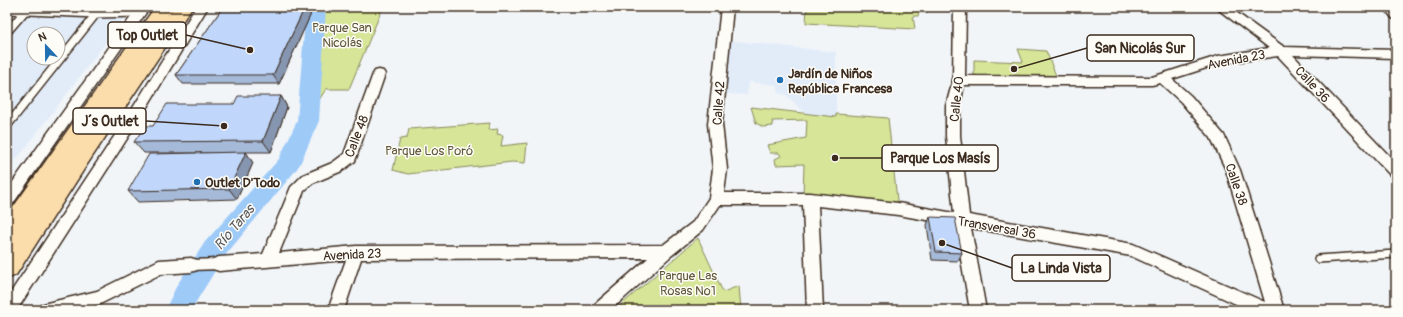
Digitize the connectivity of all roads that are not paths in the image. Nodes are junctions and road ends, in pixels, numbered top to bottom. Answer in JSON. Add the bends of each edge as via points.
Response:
{"nodes":[{"id":1,"x":164,"y":7,"type":"edge"},
{"id":2,"x":183,"y":7,"type":"edge"},
{"id":3,"x":202,"y":7,"type":"edge"},
{"id":4,"x":727,"y":7,"type":"edge"},
{"id":5,"x":960,"y":7,"type":"edge"},
{"id":6,"x":1221,"y":7,"type":"edge"},
{"id":7,"x":1390,"y":7,"type":"edge"},
{"id":8,"x":7,"y":10,"type":"edge"},
{"id":9,"x":26,"y":10,"type":"junction"},
{"id":10,"x":142,"y":10,"type":"edge"},
{"id":11,"x":96,"y":14,"type":"junction"},
{"id":12,"x":1396,"y":16,"type":"edge"},
{"id":13,"x":7,"y":32,"type":"edge"},
{"id":14,"x":1281,"y":51,"type":"junction"},
{"id":15,"x":1396,"y":54,"type":"edge"},
{"id":16,"x":379,"y":74,"type":"dead end"},
{"id":17,"x":1162,"y":77,"type":"junction"},
{"id":18,"x":959,"y":80,"type":"junction"},
{"id":19,"x":7,"y":126,"type":"edge"},
{"id":20,"x":70,"y":157,"type":"junction"},
{"id":21,"x":1396,"y":172,"type":"edge"},
{"id":22,"x":716,"y":199,"type":"junction"},
{"id":23,"x":810,"y":199,"type":"junction"},
{"id":24,"x":7,"y":201,"type":"edge"},
{"id":25,"x":962,"y":221,"type":"junction"},
{"id":26,"x":7,"y":235,"type":"edge"},
{"id":27,"x":666,"y":251,"type":"junction"},
{"id":28,"x":356,"y":253,"type":"junction"},
{"id":29,"x":1396,"y":254,"type":"edge"},
{"id":30,"x":1318,"y":259,"type":"dead end"},
{"id":31,"x":268,"y":261,"type":"junction"},
{"id":32,"x":219,"y":264,"type":"joint"},
{"id":33,"x":191,"y":265,"type":"joint"},
{"id":34,"x":7,"y":268,"type":"edge"},
{"id":35,"x":11,"y":309,"type":"edge"},
{"id":36,"x":47,"y":310,"type":"edge"},
{"id":37,"x":336,"y":310,"type":"edge"},
{"id":38,"x":600,"y":310,"type":"edge"},
{"id":39,"x":815,"y":310,"type":"edge"},
{"id":40,"x":978,"y":310,"type":"edge"},
{"id":41,"x":1266,"y":310,"type":"edge"},
{"id":42,"x":1276,"y":310,"type":"edge"}],
"edges":[{"from":1,"to":20,"type":"highway"},
{"from":2,"to":20,"type":"highway"},
{"from":3,"to":35,"type":"street"},
{"from":4,"to":22,"type":"street","name":"Calle 42","via":[[715,124],[720,169]]},
{"from":5,"to":18,"type":"street","name":"Calle 40"},
{"from":6,"to":14,"type":"street","name":"Calle 36"},
{"from":7,"to":12,"type":"street"},
{"from":8,"to":9,"type":"lane"},
{"from":9,"to":11,"type":"lane"},
{"from":9,"to":13,"type":"lane"},
{"from":10,"to":11,"type":"lane"},
{"from":10,"to":24,"type":"street"},
{"from":11,"to":19,"type":"lane"},
{"from":14,"to":15,"type":"street","name":"Avenida 23"},
{"from":14,"to":17,"type":"street","name":"Avenida 23","via":[[1218,60]]},
{"from":14,"to":21,"type":"street","name":"Calle 36"},
{"from":16,"to":31,"type":"street","name":"Calle 48","via":[[350,157],[345,164],[303,182],[296,191]]},
{"from":17,"to":18,"type":"street","name":"Avenida 23","via":[[1152,81]]},
{"from":17,"to":42,"type":"street","name":"Calle 38","via":[[1186,99],[1217,135],[1233,170]]},
{"from":18,"to":25,"type":"street","name":"Calle 40","via":[[953,106],[953,136]]},
{"from":20,"to":26,"type":"highway"},
{"from":20,"to":34,"type":"highway"},
{"from":22,"to":23,"type":"street","name":"Transversal 36"},
{"from":22,"to":27,"type":"street","via":[[698,226]]},
{"from":23,"to":25,"type":"street","name":"Transversal 36","via":[[898,209]]},
{"from":23,"to":39,"type":"street"},
{"from":25,"to":40,"type":"street","name":"Calle 40"},
{"from":25,"to":41,"type":"street","name":"Transversal 36","via":[[1133,250]]},
{"from":27,"to":28,"type":"street","name":"Avenida 23"},
{"from":27,"to":38,"type":"street"},
{"from":28,"to":31,"type":"street","name":"Avenida 23"},
{"from":28,"to":37,"type":"street"},
{"from":29,"to":30,"type":"lane"},
{"from":31,"to":32,"type":"street","name":"Avenida 23"},
{"from":32,"to":33,"type":"street","name":"Avenida 23"},
{"from":33,"to":36,"type":"street","name":"Avenida 23","via":[[159,267],[100,297]]}]}
